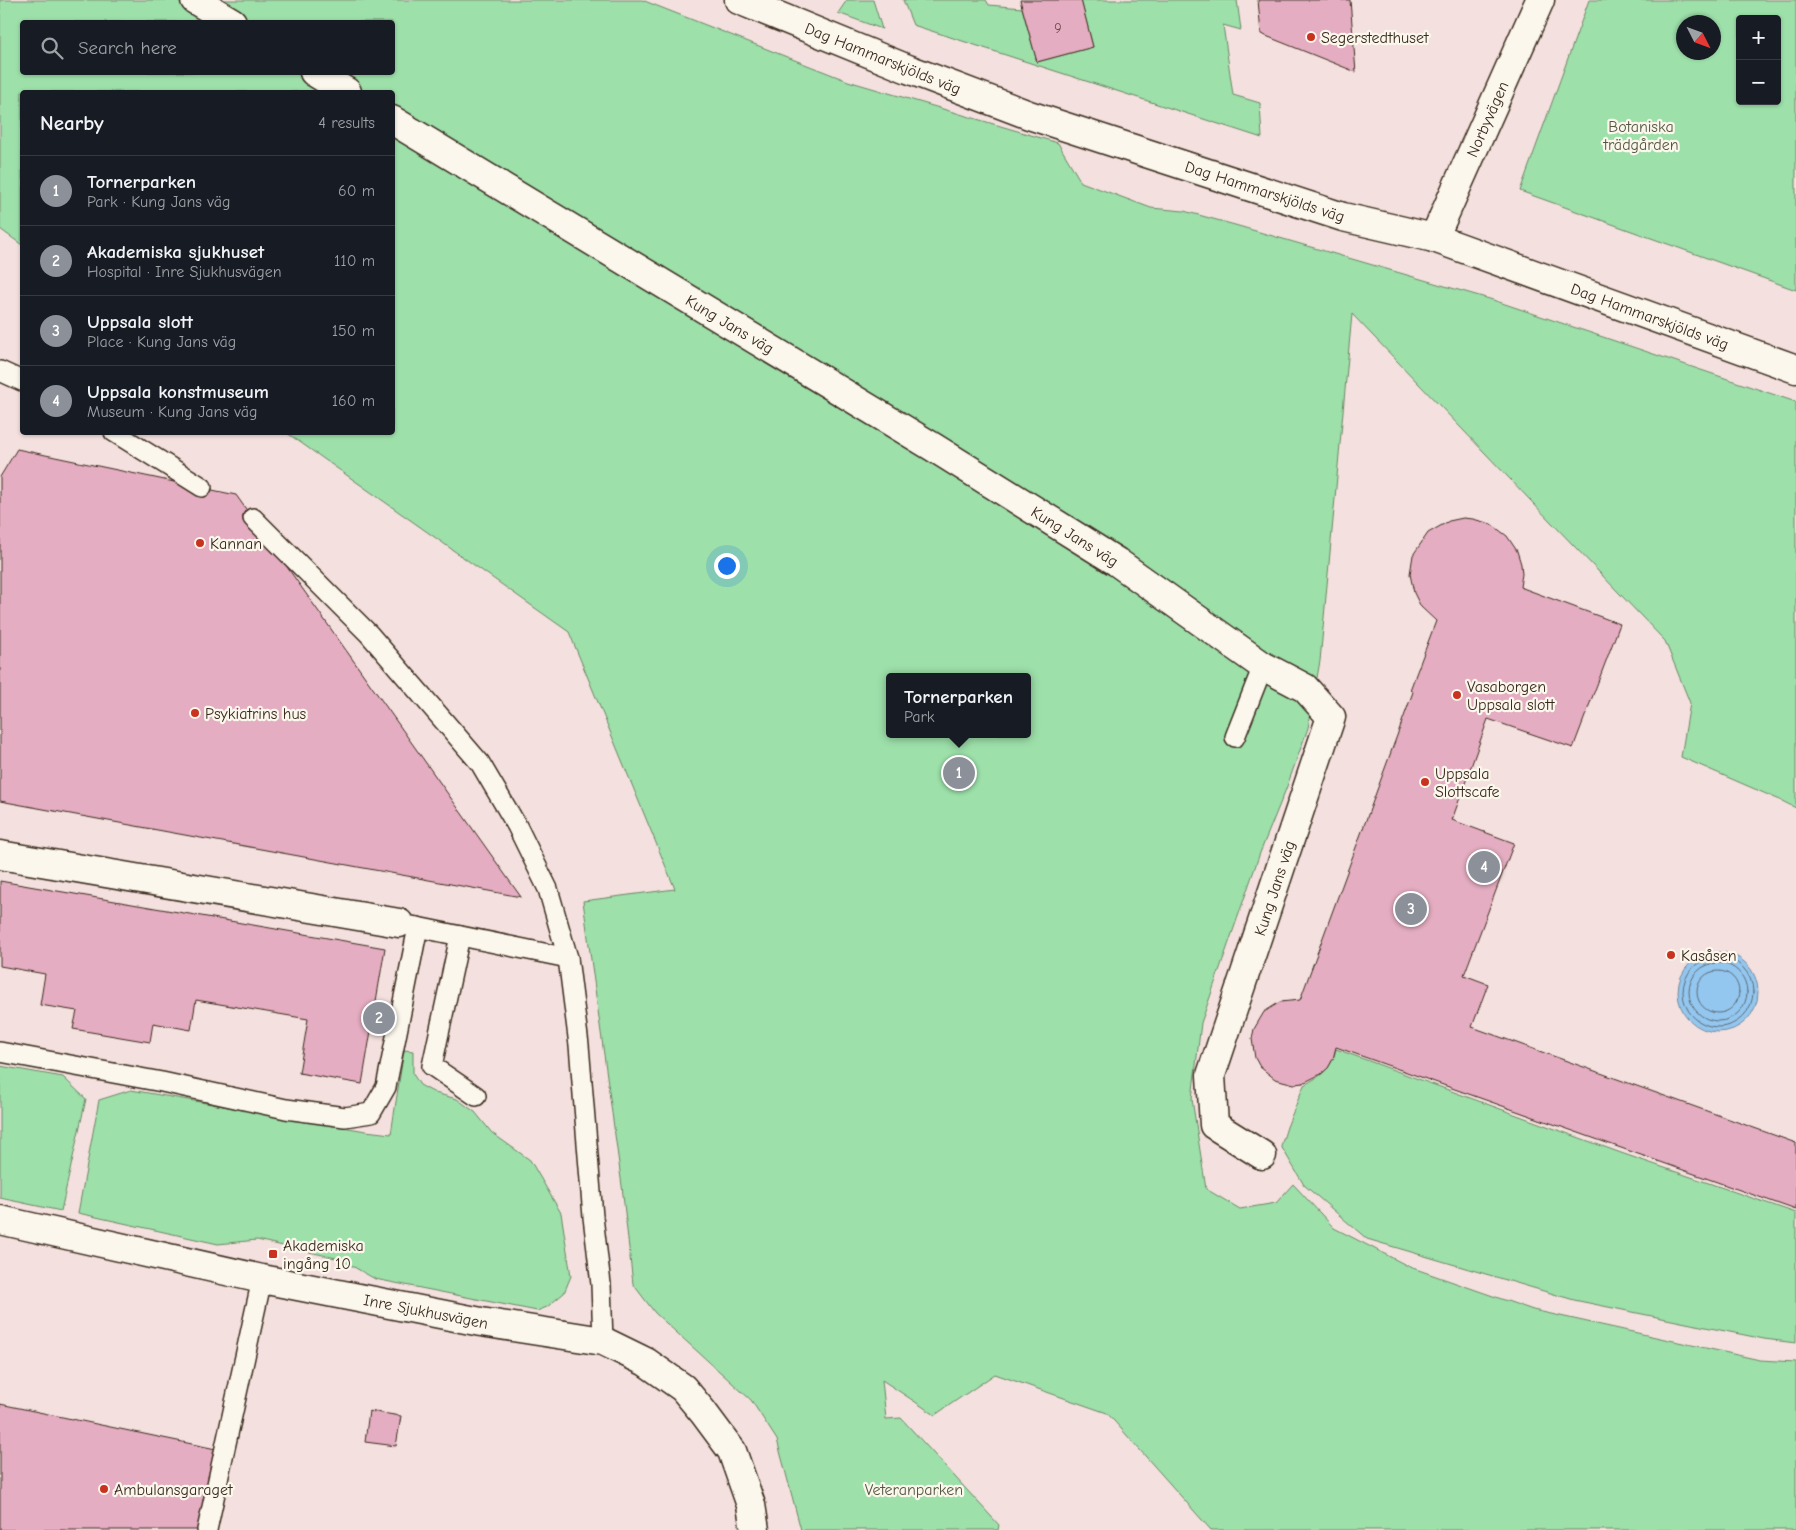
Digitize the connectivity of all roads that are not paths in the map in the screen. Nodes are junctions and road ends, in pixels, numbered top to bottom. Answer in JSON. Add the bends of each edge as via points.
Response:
{"nodes":[{"id":1,"x":195,"y":0,"type":"edge"},
{"id":2,"x":739,"y":0,"type":"edge"},
{"id":3,"x":1540,"y":0,"type":"edge"},
{"id":4,"x":229,"y":20,"type":"edge"},
{"id":5,"x":319,"y":75,"type":"edge"},
{"id":6,"x":345,"y":90,"type":"edge"},
{"id":7,"x":395,"y":122,"type":"edge"},
{"id":8,"x":1434,"y":238,"type":"junction"},
{"id":9,"x":1796,"y":369,"type":"edge"},
{"id":10,"x":0,"y":371,"type":"edge"},
{"id":11,"x":20,"y":380,"type":"edge"},
{"id":12,"x":119,"y":435,"type":"edge"},
{"id":13,"x":202,"y":488,"type":"dead end"},
{"id":14,"x":253,"y":518,"type":"dead end"},
{"id":15,"x":1263,"y":666,"type":"junction"},
{"id":16,"x":1235,"y":737,"type":"dead end"},
{"id":17,"x":0,"y":855,"type":"edge"},
{"id":18,"x":408,"y":925,"type":"junction"},
{"id":19,"x":460,"y":936,"type":"junction"},
{"id":20,"x":568,"y":958,"type":"junction"},
{"id":21,"x":0,"y":1052,"type":"edge"},
{"id":22,"x":476,"y":1096,"type":"dead end"},
{"id":23,"x":1262,"y":1155,"type":"dead end"},
{"id":24,"x":0,"y":1220,"type":"edge"},
{"id":25,"x":262,"y":1279,"type":"junction"},
{"id":26,"x":603,"y":1341,"type":"junction"},
{"id":27,"x":207,"y":1530,"type":"edge"},
{"id":28,"x":755,"y":1530,"type":"edge"}],
"edges":[{"from":1,"to":4,"type":"street"},
{"from":2,"to":8,"type":"street","name":"Dag Hammarskjölds väg","via":[[1029,115],[1343,217]]},
{"from":3,"to":8,"type":"street","name":"Norbyvägen"},
{"from":5,"to":6,"type":"street"},
{"from":7,"to":15,"type":"street","name":"Kung Jans väg","via":[[1118,562]]},
{"from":8,"to":9,"type":"street","name":"Dag Hammarskjölds väg"},
{"from":10,"to":11,"type":"lane"},
{"from":12,"to":13,"type":"lane"},
{"from":14,"to":20,"type":"lane","via":[[369,634],[480,763],[517,826],[548,889]]},
{"from":15,"to":16,"type":"lane"},
{"from":15,"to":23,"type":"street","name":"Kung Jans väg","via":[[1304,688],[1331,717],[1211,1075],[1214,1125]]},
{"from":17,"to":18,"type":"street"},
{"from":18,"to":19,"type":"lane"},
{"from":18,"to":21,"type":"lane","via":[[386,1087],[371,1113],[345,1117],[286,1109]]},
{"from":19,"to":20,"type":"lane"},
{"from":19,"to":22,"type":"lane","via":[[432,1066]]},
{"from":20,"to":26,"type":"lane","via":[[580,1045]]},
{"from":24,"to":25,"type":"street","name":"Inre Sjukhusvägen"},
{"from":25,"to":26,"type":"street","name":"Inre Sjukhusvägen","via":[[472,1320]]},
{"from":25,"to":27,"type":"lane"},
{"from":26,"to":28,"type":"street","name":"Inre Sjukhusvägen","via":[[646,1362],[683,1388],[703,1412],[732,1451],[751,1505]]}]}
